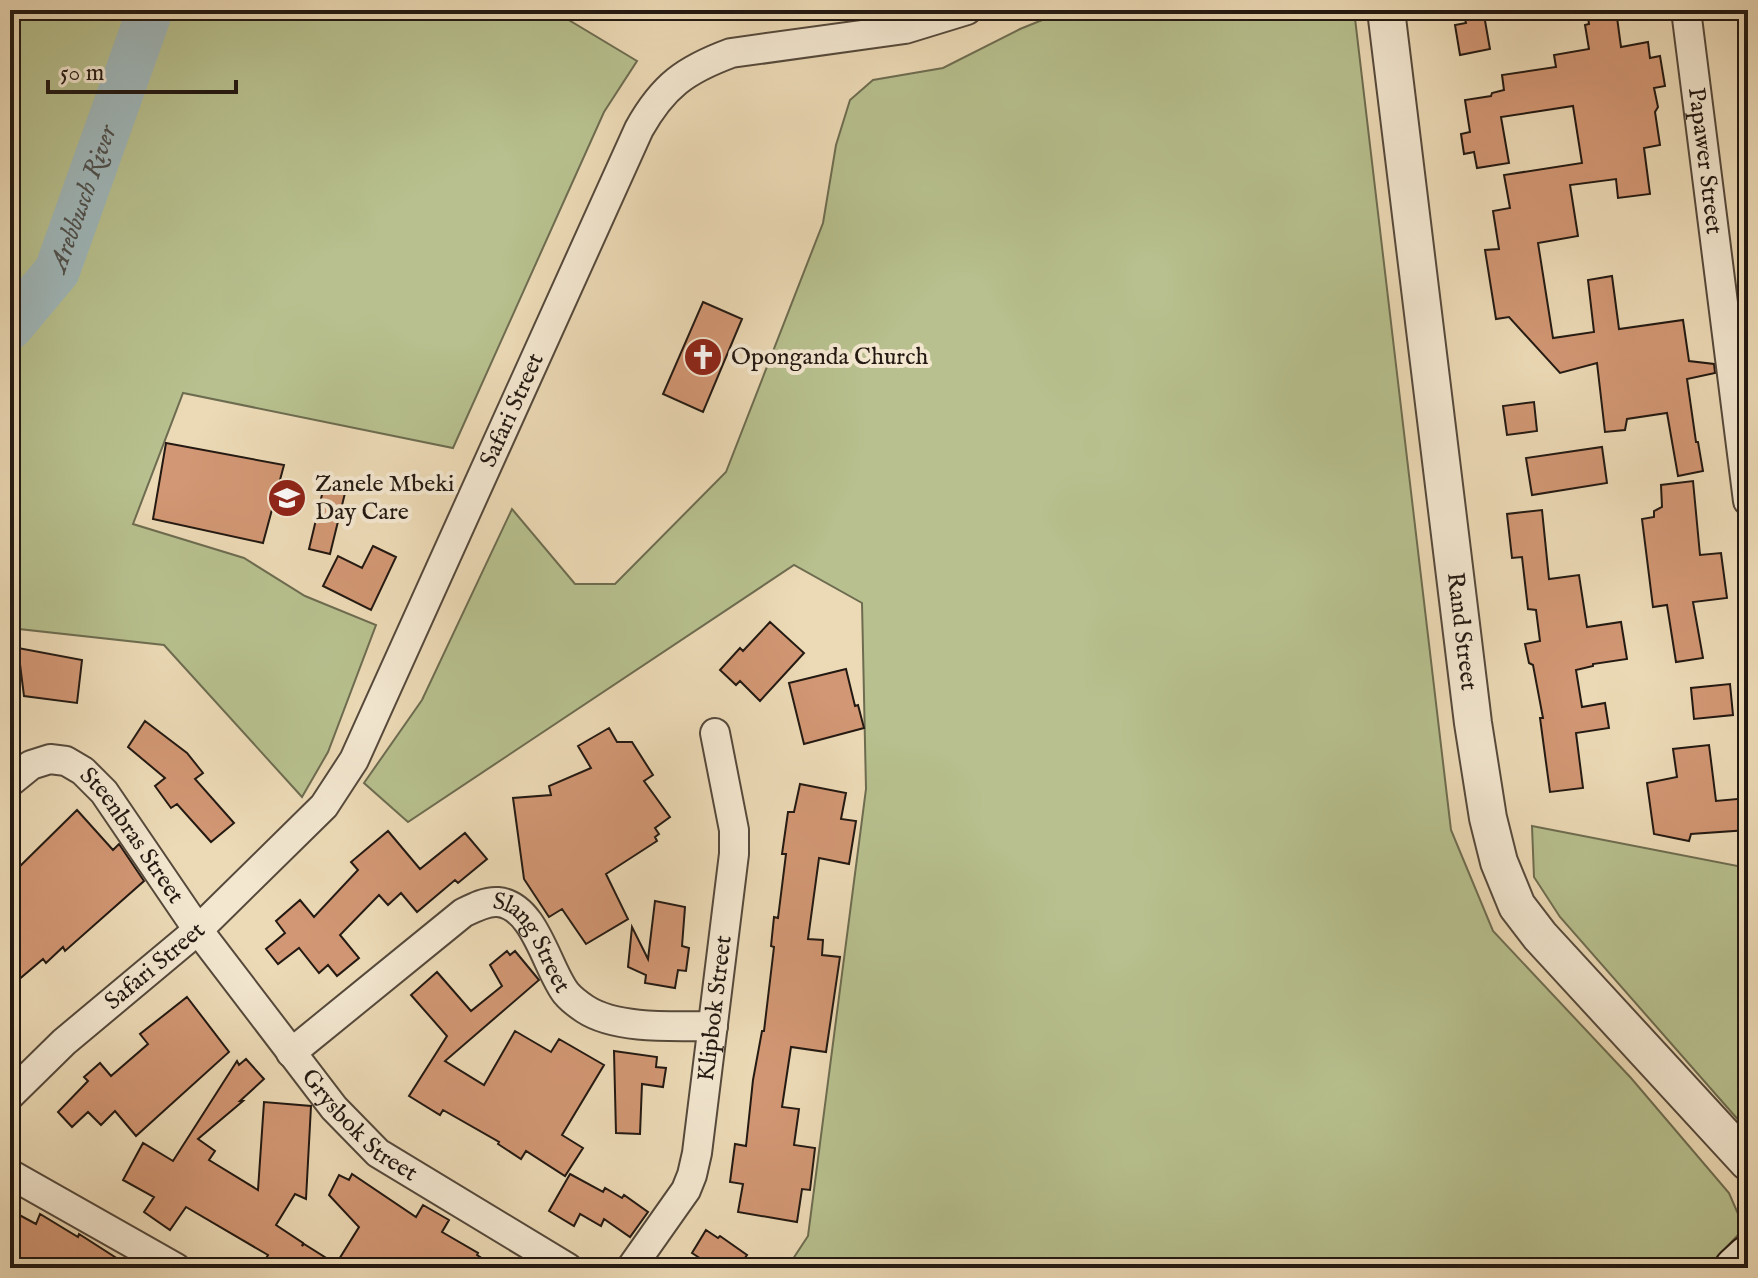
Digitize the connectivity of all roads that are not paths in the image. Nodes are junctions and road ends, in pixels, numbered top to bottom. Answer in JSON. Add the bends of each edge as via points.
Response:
{"nodes":[{"id":1,"x":967,"y":10,"type":"edge"},
{"id":2,"x":1386,"y":10,"type":"edge"},
{"id":3,"x":1686,"y":10,"type":"edge"},
{"id":4,"x":1748,"y":501,"type":"edge"},
{"id":5,"x":715,"y":733,"type":"dead end"},
{"id":6,"x":10,"y":782,"type":"edge"},
{"id":7,"x":198,"y":930,"type":"junction"},
{"id":8,"x":713,"y":1026,"type":"junction"},
{"id":9,"x":291,"y":1053,"type":"junction"},
{"id":10,"x":10,"y":1095,"type":"edge"},
{"id":11,"x":1748,"y":1162,"type":"edge"},
{"id":12,"x":10,"y":1174,"type":"edge"},
{"id":13,"x":1748,"y":1256,"type":"edge"},
{"id":14,"x":176,"y":1268,"type":"edge"},
{"id":15,"x":568,"y":1268,"type":"edge"},
{"id":16,"x":631,"y":1268,"type":"edge"},
{"id":17,"x":1735,"y":1268,"type":"edge"}],
"edges":[{"from":1,"to":7,"type":"street","name":"Safari Street","via":[[905,29],[731,53],[677,80],[652,105],[354,760],[324,806]]},
{"from":2,"to":11,"type":"street","name":"Rand Street","via":[[1473,723],[1499,862],[1517,906],[1540,936]]},
{"from":3,"to":4,"type":"street","name":"Papawer Street"},
{"from":5,"to":8,"type":"street","name":"Klipbok Street","via":[[734,854]]},
{"from":6,"to":7,"type":"street","name":"Steenbras Street","via":[[31,765],[50,759],[83,771],[104,792]]},
{"from":7,"to":9,"type":"street","name":"Grysbok Street"},
{"from":7,"to":10,"type":"street","name":"Safari Street","via":[[64,1042]]},
{"from":8,"to":9,"type":"street","name":"Slang Street","via":[[646,1025],[588,1011],[567,994],[528,921],[514,907],[498,902],[463,913]]},
{"from":8,"to":16,"type":"street","name":"Klipbok Street","via":[[692,1175]]},
{"from":9,"to":15,"type":"street","name":"Grysbok Street","via":[[378,1153]]},
{"from":12,"to":14,"type":"street"},
{"from":13,"to":17,"type":"main road"}]}
